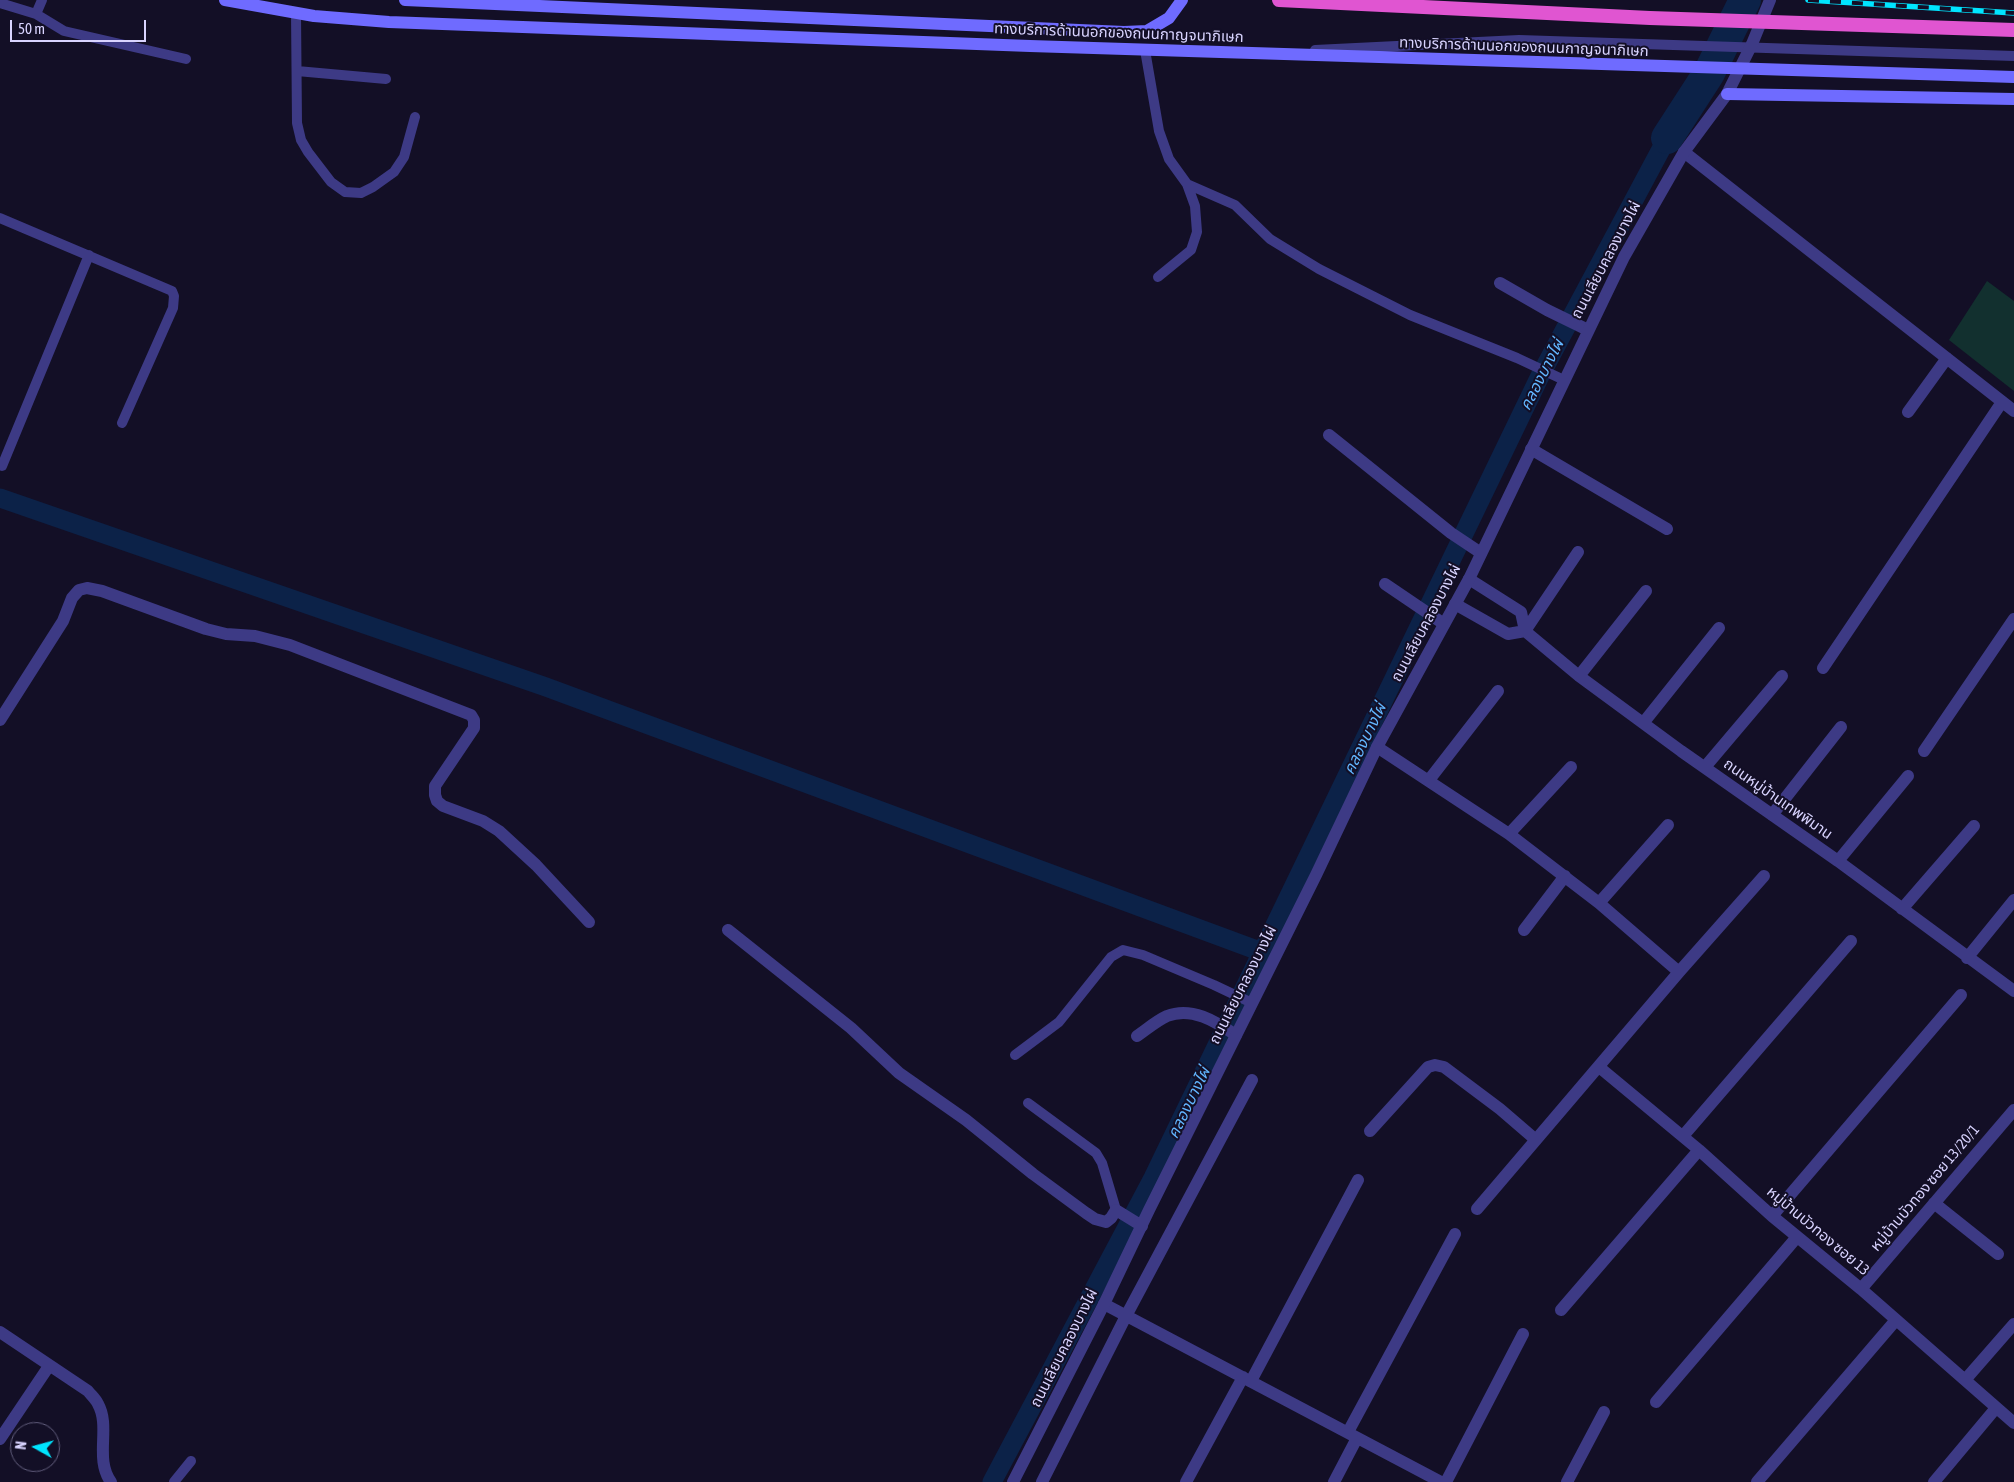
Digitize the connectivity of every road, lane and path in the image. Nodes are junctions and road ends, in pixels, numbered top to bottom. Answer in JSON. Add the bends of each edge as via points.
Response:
{"nodes":[{"id":1,"x":42,"y":0,"type":"edge"},
{"id":2,"x":225,"y":0,"type":"edge"},
{"id":3,"x":405,"y":0,"type":"edge"},
{"id":4,"x":1182,"y":0,"type":"edge"},
{"id":5,"x":1279,"y":0,"type":"edge"},
{"id":6,"x":1770,"y":0,"type":"edge"},
{"id":7,"x":0,"y":3,"type":"edge"},
{"id":8,"x":296,"y":13,"type":"junction"},
{"id":9,"x":36,"y":14,"type":"junction"},
{"id":10,"x":2014,"y":30,"type":"edge"},
{"id":11,"x":1145,"y":50,"type":"junction"},
{"id":12,"x":1238,"y":53,"type":"junction"},
{"id":13,"x":2014,"y":56,"type":"edge"},
{"id":14,"x":186,"y":59,"type":"dead end"},
{"id":15,"x":297,"y":72,"type":"junction"},
{"id":16,"x":2014,"y":77,"type":"edge"},
{"id":17,"x":386,"y":79,"type":"dead end"},
{"id":18,"x":1726,"y":94,"type":"junction"},
{"id":19,"x":2014,"y":99,"type":"edge"},
{"id":20,"x":415,"y":117,"type":"dead end"},
{"id":21,"x":1684,"y":152,"type":"junction"},
{"id":22,"x":1187,"y":184,"type":"junction"},
{"id":23,"x":0,"y":218,"type":"edge"},
{"id":24,"x":89,"y":255,"type":"junction"},
{"id":25,"x":1158,"y":277,"type":"dead end"},
{"id":26,"x":1500,"y":283,"type":"dead end"},
{"id":27,"x":1584,"y":328,"type":"junction"},
{"id":28,"x":1947,"y":358,"type":"junction"},
{"id":29,"x":1559,"y":378,"type":"junction"},
{"id":30,"x":2002,"y":402,"type":"junction"},
{"id":31,"x":2014,"y":411,"type":"edge"},
{"id":32,"x":1908,"y":412,"type":"dead end"},
{"id":33,"x":122,"y":423,"type":"dead end"},
{"id":34,"x":1329,"y":435,"type":"dead end"},
{"id":35,"x":1531,"y":449,"type":"junction"},
{"id":36,"x":2,"y":466,"type":"dead end"},
{"id":37,"x":1667,"y":529,"type":"dead end"},
{"id":38,"x":1477,"y":550,"type":"junction"},
{"id":39,"x":1578,"y":552,"type":"dead end"},
{"id":40,"x":1468,"y":579,"type":"junction"},
{"id":41,"x":1385,"y":584,"type":"dead end"},
{"id":42,"x":1646,"y":591,"type":"dead end"},
{"id":43,"x":1456,"y":604,"type":"junction"},
{"id":44,"x":2014,"y":620,"type":"edge"},
{"id":45,"x":1440,"y":621,"type":"junction"},
{"id":46,"x":1719,"y":628,"type":"dead end"},
{"id":47,"x":1525,"y":631,"type":"junction"},
{"id":48,"x":1823,"y":668,"type":"dead end"},
{"id":49,"x":1579,"y":676,"type":"junction"},
{"id":50,"x":1782,"y":676,"type":"dead end"},
{"id":51,"x":1498,"y":691,"type":"dead end"},
{"id":52,"x":0,"y":720,"type":"edge"},
{"id":53,"x":1644,"y":722,"type":"junction"},
{"id":54,"x":1841,"y":727,"type":"dead end"},
{"id":55,"x":1376,"y":747,"type":"junction"},
{"id":56,"x":1924,"y":752,"type":"dead end"},
{"id":57,"x":1571,"y":767,"type":"dead end"},
{"id":58,"x":1705,"y":767,"type":"junction"},
{"id":59,"x":1908,"y":776,"type":"dead end"},
{"id":60,"x":1429,"y":780,"type":"junction"},
{"id":61,"x":1772,"y":815,"type":"junction"},
{"id":62,"x":1668,"y":825,"type":"dead end"},
{"id":63,"x":1974,"y":826,"type":"dead end"},
{"id":64,"x":1509,"y":834,"type":"junction"},
{"id":65,"x":1838,"y":861,"type":"junction"},
{"id":66,"x":1564,"y":876,"type":"junction"},
{"id":67,"x":1764,"y":876,"type":"dead end"},
{"id":68,"x":2014,"y":900,"type":"edge"},
{"id":69,"x":1599,"y":903,"type":"junction"},
{"id":70,"x":1902,"y":909,"type":"junction"},
{"id":71,"x":589,"y":922,"type":"dead end"},
{"id":72,"x":728,"y":930,"type":"dead end"},
{"id":73,"x":1524,"y":930,"type":"dead end"},
{"id":74,"x":1851,"y":941,"type":"dead end"},
{"id":75,"x":1967,"y":958,"type":"junction"},
{"id":76,"x":1678,"y":972,"type":"junction"},
{"id":77,"x":2014,"y":991,"type":"edge"},
{"id":78,"x":1961,"y":995,"type":"dead end"},
{"id":79,"x":1248,"y":1001,"type":"junction"},
{"id":80,"x":1232,"y":1033,"type":"junction"},
{"id":81,"x":1136,"y":1036,"type":"dead end"},
{"id":82,"x":1015,"y":1055,"type":"dead end"},
{"id":83,"x":1599,"y":1067,"type":"junction"},
{"id":84,"x":1252,"y":1080,"type":"dead end"},
{"id":85,"x":1028,"y":1103,"type":"dead end"},
{"id":86,"x":2014,"y":1110,"type":"edge"},
{"id":87,"x":1370,"y":1131,"type":"dead end"},
{"id":88,"x":1683,"y":1136,"type":"junction"},
{"id":89,"x":1536,"y":1140,"type":"junction"},
{"id":90,"x":1699,"y":1150,"type":"junction"},
{"id":91,"x":1358,"y":1180,"type":"dead end"},
{"id":92,"x":1934,"y":1203,"type":"junction"},
{"id":93,"x":1477,"y":1209,"type":"dead end"},
{"id":94,"x":1118,"y":1212,"type":"junction"},
{"id":95,"x":1772,"y":1216,"type":"junction"},
{"id":96,"x":1137,"y":1224,"type":"junction"},
{"id":97,"x":1455,"y":1234,"type":"dead end"},
{"id":98,"x":1797,"y":1237,"type":"junction"},
{"id":99,"x":1998,"y":1254,"type":"dead end"},
{"id":100,"x":1861,"y":1289,"type":"junction"},
{"id":101,"x":1104,"y":1304,"type":"junction"},
{"id":102,"x":1561,"y":1310,"type":"dead end"},
{"id":103,"x":1126,"y":1316,"type":"junction"},
{"id":104,"x":1896,"y":1320,"type":"junction"},
{"id":105,"x":2014,"y":1324,"type":"edge"},
{"id":106,"x":0,"y":1332,"type":"edge"},
{"id":107,"x":1524,"y":1334,"type":"dead end"},
{"id":108,"x":2009,"y":1339,"type":"edge"},
{"id":109,"x":50,"y":1366,"type":"junction"},
{"id":110,"x":1247,"y":1379,"type":"junction"},
{"id":111,"x":1965,"y":1380,"type":"junction"},
{"id":112,"x":1656,"y":1402,"type":"dead end"},
{"id":113,"x":1996,"y":1408,"type":"junction"},
{"id":114,"x":1604,"y":1412,"type":"dead end"},
{"id":115,"x":2014,"y":1423,"type":"edge"},
{"id":116,"x":1353,"y":1435,"type":"junction"},
{"id":117,"x":0,"y":1439,"type":"edge"},
{"id":118,"x":190,"y":1461,"type":"dead end"},
{"id":119,"x":111,"y":1482,"type":"edge"},
{"id":120,"x":174,"y":1482,"type":"edge"},
{"id":121,"x":1013,"y":1482,"type":"edge"},
{"id":122,"x":1042,"y":1482,"type":"edge"},
{"id":123,"x":1186,"y":1482,"type":"edge"},
{"id":124,"x":1334,"y":1482,"type":"edge"},
{"id":125,"x":1441,"y":1482,"type":"edge"},
{"id":126,"x":1446,"y":1482,"type":"edge"},
{"id":127,"x":1568,"y":1482,"type":"edge"},
{"id":128,"x":1756,"y":1482,"type":"edge"},
{"id":129,"x":1934,"y":1482,"type":"edge"}],
"edges":[{"from":1,"to":9,"type":"lane"},
{"from":2,"to":8,"type":"main road","name":"ทางบริการด้านนอกของถนนกาญจนาภิเษก"},
{"from":3,"to":4,"type":"main road","via":[[1124,32],[1148,31],[1169,18]]},
{"from":5,"to":10,"type":"highway","via":[[1650,18]]},
{"from":6,"to":18,"type":"street","name":"ถนนเลียบคลองบางไผ่"},
{"from":7,"to":9,"type":"lane"},
{"from":8,"to":11,"type":"main road","name":"ทางบริการด้านนอกของถนนกาญจนาภิเษก","via":[[389,22]]},
{"from":8,"to":15,"type":"lane"},
{"from":9,"to":14,"type":"lane","via":[[64,30]]},
{"from":11,"to":12,"type":"main road","name":"ทางบริการด้านนอกของถนนกาญจนาภิเษก"},
{"from":11,"to":22,"type":"lane","via":[[1159,131],[1170,160]]},
{"from":12,"to":13,"type":"lane","via":[[1519,40]]},
{"from":12,"to":16,"type":"main road","name":"ทางบริการด้านนอกของถนนกาญจนาภิเษก"},
{"from":15,"to":17,"type":"lane"},
{"from":15,"to":20,"type":"lane","via":[[297,123],[301,140],[331,182],[344,192],[361,193],[394,172],[404,157]]},
{"from":18,"to":19,"type":"main road"},
{"from":18,"to":21,"type":"street","name":"ถนนเลียบคลองบางไผ่"},
{"from":21,"to":27,"type":"street","name":"ถนนเลียบคลองบางไผ่"},
{"from":21,"to":28,"type":"street"},
{"from":22,"to":25,"type":"lane","via":[[1195,206],[1197,232],[1191,250]]},
{"from":22,"to":29,"type":"lane","via":[[1235,205],[1270,239],[1319,270],[1410,315]]},
{"from":23,"to":24,"type":"lane"},
{"from":24,"to":33,"type":"lane","via":[[172,291],[174,296],[173,308]]},
{"from":24,"to":36,"type":"lane"},
{"from":26,"to":27,"type":"street"},
{"from":27,"to":29,"type":"street","name":"ถนนเลียบคลองบางไผ่"},
{"from":28,"to":30,"type":"street"},
{"from":28,"to":32,"type":"street"},
{"from":29,"to":35,"type":"street","name":"ถนนเลียบคลองบางไผ่"},
{"from":30,"to":31,"type":"street"},
{"from":30,"to":48,"type":"street"},
{"from":34,"to":38,"type":"street","via":[[1451,533]]},
{"from":35,"to":37,"type":"street"},
{"from":35,"to":38,"type":"street","name":"ถนนเลียบคลองบางไผ่"},
{"from":38,"to":40,"type":"street","name":"ถนนเลียบคลองบางไผ่"},
{"from":39,"to":47,"type":"street"},
{"from":40,"to":43,"type":"street","name":"ถนนเลียบคลองบางไผ่"},
{"from":40,"to":47,"type":"street","name":"ถนนหมู่บ้านเทพพิมาน","via":[[1521,612]]},
{"from":41,"to":45,"type":"street"},
{"from":42,"to":49,"type":"street"},
{"from":43,"to":45,"type":"street","name":"ถนนเลียบคลองบางไผ่"},
{"from":43,"to":47,"type":"street","via":[[1508,634]]},
{"from":44,"to":56,"type":"street"},
{"from":45,"to":55,"type":"street","name":"ถนนเลียบคลองบางไผ่"},
{"from":46,"to":53,"type":"street"},
{"from":47,"to":49,"type":"street","name":"ถนนหมู่บ้านเทพพิมาน"},
{"from":49,"to":53,"type":"street","name":"ถนนหมู่บ้านเทพพิมาน"},
{"from":50,"to":58,"type":"street"},
{"from":51,"to":60,"type":"street"},
{"from":52,"to":71,"type":"street","via":[[79,590],[102,591],[206,629],[290,645],[471,715],[474,728],[435,786],[437,802],[499,831]]},
{"from":53,"to":58,"type":"street","name":"ถนนหมู่บ้านเทพพิมาน"},
{"from":54,"to":61,"type":"street"},
{"from":55,"to":60,"type":"street"},
{"from":55,"to":79,"type":"street","name":"ถนนเลียบคลองบางไผ่","via":[[1316,875]]},
{"from":57,"to":64,"type":"street"},
{"from":58,"to":61,"type":"street","name":"ถนนหมู่บ้านเทพพิมาน"},
{"from":59,"to":65,"type":"street"},
{"from":60,"to":64,"type":"street"},
{"from":61,"to":65,"type":"street","name":"ถนนหมู่บ้านเทพพิมาน"},
{"from":62,"to":69,"type":"street"},
{"from":63,"to":70,"type":"street"},
{"from":64,"to":66,"type":"street"},
{"from":65,"to":70,"type":"street","name":"ถนนหมู่บ้านเทพพิมาน"},
{"from":66,"to":69,"type":"street"},
{"from":66,"to":73,"type":"street"},
{"from":67,"to":76,"type":"street"},
{"from":68,"to":75,"type":"street"},
{"from":69,"to":76,"type":"street"},
{"from":70,"to":75,"type":"street","name":"ถนนหมู่บ้านเทพพิมาน"},
{"from":72,"to":94,"type":"street","via":[[852,1028],[899,1073],[966,1120],[1079,1208],[1103,1222]]},
{"from":74,"to":88,"type":"street"},
{"from":75,"to":77,"type":"street","name":"ถนนหมู่บ้านเทพพิมาน"},
{"from":76,"to":83,"type":"street"},
{"from":78,"to":95,"type":"street"},
{"from":79,"to":80,"type":"street","name":"ถนนเลียบคลองบางไผ่"},
{"from":79,"to":82,"type":"lane","via":[[1143,955],[1123,950],[1111,957],[1059,1022]]},
{"from":80,"to":81,"type":"street","via":[[1201,1016],[1180,1013],[1166,1017]]},
{"from":80,"to":96,"type":"street","name":"ถนนเลียบคลองบางไผ่"},
{"from":83,"to":88,"type":"street","name":"หมู่บ้านบัวทอง ซอย 13"},
{"from":83,"to":89,"type":"street"},
{"from":84,"to":103,"type":"street"},
{"from":85,"to":94,"type":"lane","via":[[1096,1153]]},
{"from":86,"to":92,"type":"street","name":"หมู่บ้านบัวทอง ซอย 13/20/1"},
{"from":87,"to":89,"type":"street","via":[[1428,1067],[1436,1065],[1464,1081]]},
{"from":88,"to":90,"type":"street","name":"หมู่บ้านบัวทอง ซอย 13"},
{"from":89,"to":93,"type":"street"},
{"from":90,"to":95,"type":"street","name":"หมู่บ้านบัวทอง ซอย 13"},
{"from":90,"to":102,"type":"street"},
{"from":91,"to":110,"type":"street"},
{"from":92,"to":99,"type":"street"},
{"from":92,"to":100,"type":"street","name":"หมู่บ้านบัวทอง ซอย 13/20/1"},
{"from":94,"to":96,"type":"street"},
{"from":95,"to":98,"type":"street","name":"หมู่บ้านบัวทอง ซอย 13"},
{"from":96,"to":101,"type":"street","name":"ถนนเลียบคลองบางไผ่"},
{"from":97,"to":116,"type":"street"},
{"from":98,"to":100,"type":"street","name":"หมู่บ้านบัวทอง ซอย 13"},
{"from":98,"to":112,"type":"street"},
{"from":100,"to":104,"type":"street","name":"หมู่บ้านบัวทอง ซอย 13"},
{"from":101,"to":103,"type":"street"},
{"from":101,"to":121,"type":"street","name":"ถนนเลียบคลองบางไผ่"},
{"from":103,"to":110,"type":"street"},
{"from":103,"to":122,"type":"street"},
{"from":104,"to":111,"type":"street","name":"หมู่บ้านบัวทอง ซอย 13"},
{"from":104,"to":128,"type":"street"},
{"from":105,"to":108,"type":"street"},
{"from":106,"to":109,"type":"street"},
{"from":107,"to":126,"type":"street"},
{"from":108,"to":111,"type":"street"},
{"from":109,"to":117,"type":"street"},
{"from":109,"to":119,"type":"street","via":[[88,1392],[98,1403],[103,1418],[102,1455]]},
{"from":110,"to":116,"type":"street"},
{"from":110,"to":123,"type":"street"},
{"from":111,"to":113,"type":"street","name":"หมู่บ้านบัวทอง ซอย 13"},
{"from":113,"to":115,"type":"street","name":"หมู่บ้านบัวทอง ซอย 13"},
{"from":113,"to":129,"type":"street"},
{"from":114,"to":127,"type":"street"},
{"from":116,"to":124,"type":"street"},
{"from":116,"to":125,"type":"street"},
{"from":118,"to":120,"type":"lane"}]}
